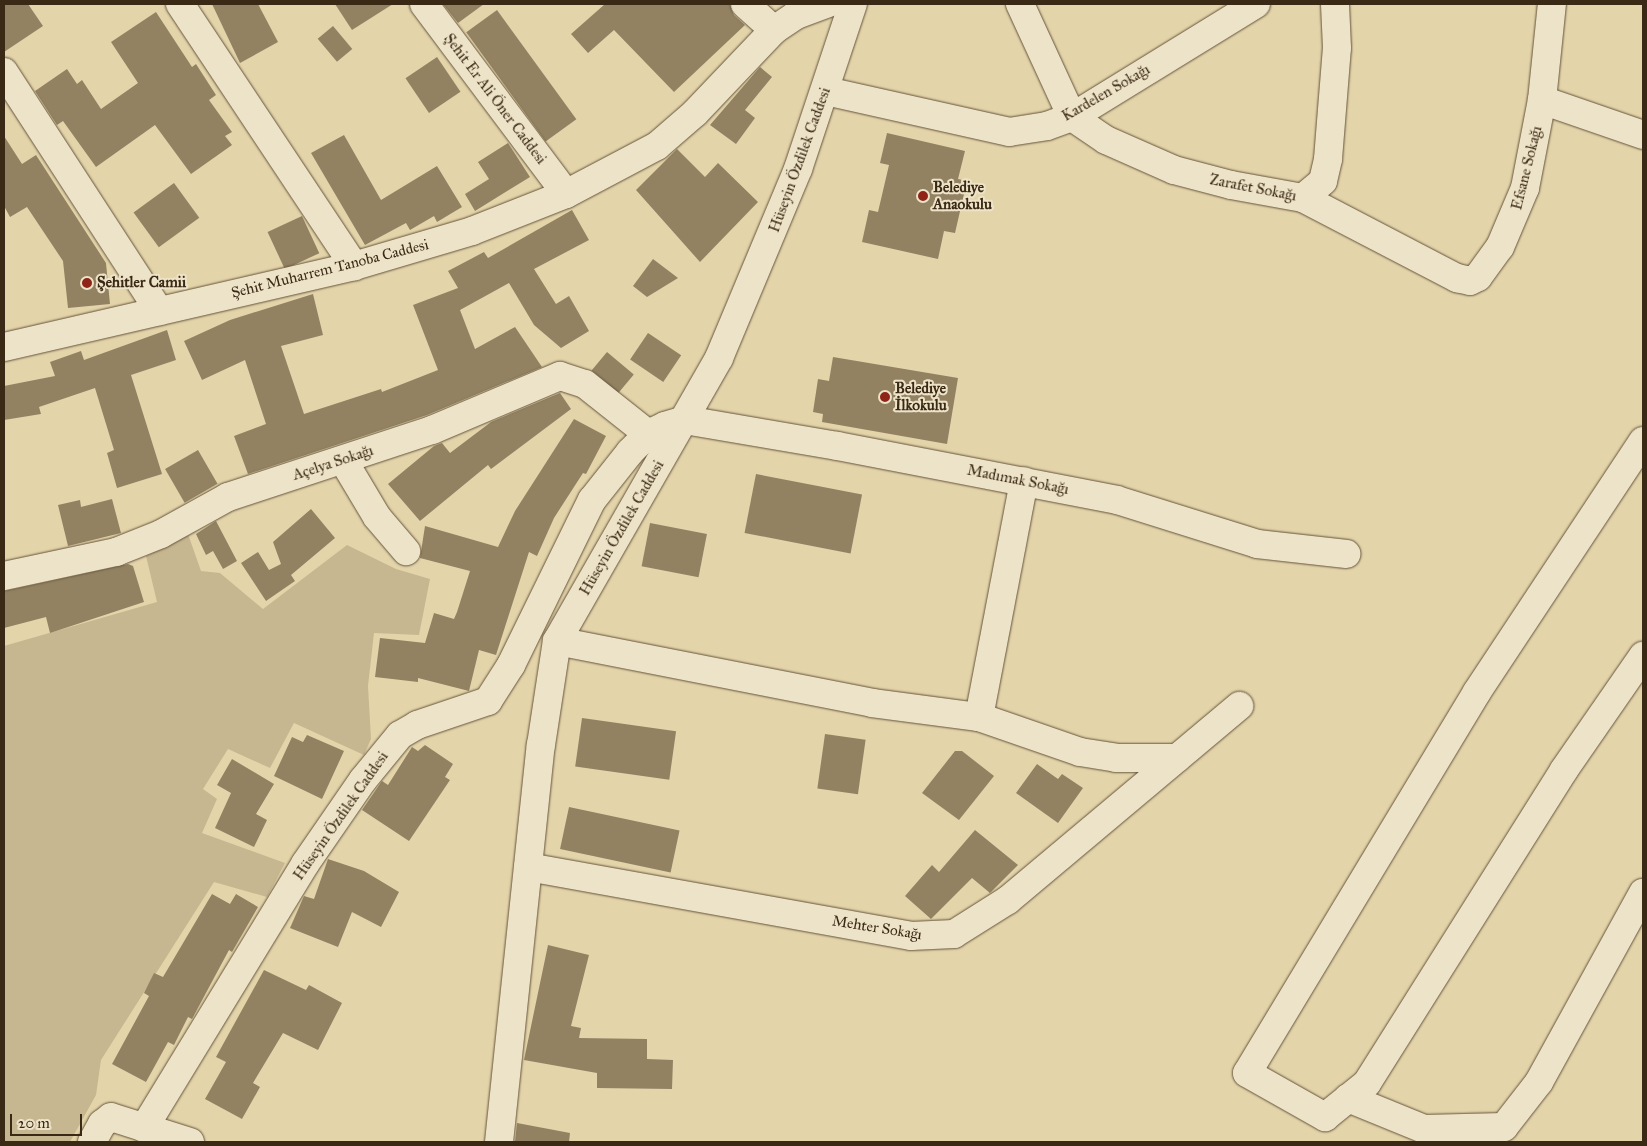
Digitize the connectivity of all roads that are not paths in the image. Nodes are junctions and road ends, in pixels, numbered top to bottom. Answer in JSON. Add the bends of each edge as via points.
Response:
{"nodes":[{"id":1,"x":180,"y":4,"type":"edge"},
{"id":2,"x":424,"y":4,"type":"edge"},
{"id":3,"x":745,"y":4,"type":"edge"},
{"id":4,"x":823,"y":4,"type":"edge"},
{"id":5,"x":853,"y":4,"type":"edge"},
{"id":6,"x":1020,"y":4,"type":"edge"},
{"id":7,"x":1256,"y":4,"type":"edge"},
{"id":8,"x":1335,"y":4,"type":"edge"},
{"id":9,"x":1552,"y":4,"type":"edge"},
{"id":10,"x":774,"y":30,"type":"junction"},
{"id":11,"x":4,"y":72,"type":"edge"},
{"id":12,"x":826,"y":91,"type":"junction"},
{"id":13,"x":1542,"y":100,"type":"junction"},
{"id":14,"x":1072,"y":117,"type":"junction"},
{"id":15,"x":1643,"y":135,"type":"edge"},
{"id":16,"x":566,"y":194,"type":"junction"},
{"id":17,"x":1303,"y":198,"type":"junction"},
{"id":18,"x":354,"y":266,"type":"junction"},
{"id":19,"x":159,"y":311,"type":"junction"},
{"id":20,"x":4,"y":347,"type":"edge"},
{"id":21,"x":685,"y":420,"type":"junction"},
{"id":22,"x":648,"y":434,"type":"junction"},
{"id":23,"x":1643,"y":442,"type":"edge"},
{"id":24,"x":343,"y":460,"type":"junction"},
{"id":25,"x":1024,"y":481,"type":"junction"},
{"id":26,"x":406,"y":551,"type":"dead end"},
{"id":27,"x":1346,"y":554,"type":"dead end"},
{"id":28,"x":4,"y":576,"type":"edge"},
{"id":29,"x":557,"y":642,"type":"junction"},
{"id":30,"x":1643,"y":656,"type":"edge"},
{"id":31,"x":1239,"y":706,"type":"dead end"},
{"id":32,"x":979,"y":717,"type":"junction"},
{"id":33,"x":1177,"y":758,"type":"junction"},
{"id":34,"x":528,"y":867,"type":"junction"},
{"id":35,"x":1643,"y":893,"type":"edge"},
{"id":36,"x":1348,"y":1098,"type":"junction"},
{"id":37,"x":144,"y":1128,"type":"junction"},
{"id":38,"x":92,"y":1142,"type":"edge"},
{"id":39,"x":190,"y":1142,"type":"edge"},
{"id":40,"x":499,"y":1142,"type":"edge"}],
"edges":[{"from":1,"to":18,"type":"street"},
{"from":2,"to":16,"type":"street","name":"Şehit Er Ali Öner Caddesi"},
{"from":3,"to":10,"type":"street"},
{"from":4,"to":10,"type":"street","name":"Şehit Muharrem Tanoba Caddesi"},
{"from":5,"to":12,"type":"street","name":"Hüseyin Özdilek Caddesi"},
{"from":6,"to":14,"type":"street"},
{"from":7,"to":14,"type":"street","name":"Kardelen Sokağı"},
{"from":8,"to":17,"type":"street","name":"Zarafet Sokağı","via":[[1337,48],[1328,159],[1323,182]]},
{"from":9,"to":13,"type":"street","name":"Efsane Sokağı"},
{"from":10,"to":16,"type":"street","name":"Şehit Muharrem Tanoba Caddesi","via":[[671,135],[627,163]]},
{"from":11,"to":19,"type":"street"},
{"from":12,"to":14,"type":"street","name":"Kardelen Sokağı","via":[[1009,132]]},
{"from":12,"to":21,"type":"street","name":"Hüseyin Özdilek Caddesi","via":[[756,277],[716,366]]},
{"from":13,"to":15,"type":"street"},
{"from":13,"to":17,"type":"street","name":"Efsane Sokağı","via":[[1533,157],[1516,216],[1489,265],[1470,280],[1457,278]]},
{"from":14,"to":17,"type":"street","name":"Zarafet Sokağı","via":[[1106,140],[1174,170],[1231,186]]},
{"from":16,"to":18,"type":"street","name":"Şehit Muharrem Tanoba Caddesi","via":[[472,231]]},
{"from":18,"to":19,"type":"street","name":"Şehit Muharrem Tanoba Caddesi"},
{"from":19,"to":20,"type":"street","name":"Şehit Muharrem Tanoba Caddesi"},
{"from":21,"to":22,"type":"street","name":"Hüseyin Özdilek Caddesi"},
{"from":21,"to":25,"type":"street","name":"Madımak Sokağı"},
{"from":21,"to":29,"type":"street","name":"Hüseyin Özdilek Caddesi"},
{"from":22,"to":24,"type":"street","name":"Açelya Sokağı","via":[[585,384],[560,376],[432,430]]},
{"from":22,"to":37,"type":"street","name":"Hüseyin Özdilek Caddesi","via":[[592,500],[495,693],[488,701],[417,725],[385,751],[305,864]]},
{"from":23,"to":36,"type":"street","via":[[1477,692],[1247,1073],[1325,1117]]},
{"from":24,"to":26,"type":"street","via":[[377,517]]},
{"from":24,"to":28,"type":"street","name":"Açelya Sokağı","via":[[228,497],[160,534],[116,552]]},
{"from":25,"to":27,"type":"street","name":"Madımak Sokağı","via":[[1117,500],[1257,544]]},
{"from":25,"to":32,"type":"street"},
{"from":29,"to":32,"type":"street","via":[[872,703]]},
{"from":29,"to":34,"type":"street","name":"Hüseyin Özdilek Caddesi","via":[[550,673]]},
{"from":30,"to":36,"type":"street","via":[[1564,770],[1367,1083]]},
{"from":31,"to":33,"type":"street","name":"Mehter Sokağı"},
{"from":32,"to":33,"type":"street","via":[[1080,752],[1116,758]]},
{"from":33,"to":34,"type":"street","name":"Mehter Sokağı","via":[[1008,900],[976,923],[935,937],[912,936]]},
{"from":34,"to":40,"type":"street","name":"Hüseyin Özdilek Caddesi"},
{"from":35,"to":36,"type":"street","via":[[1539,1082],[1504,1127],[1424,1129]]},
{"from":37,"to":38,"type":"street","via":[[112,1117],[102,1124]]},
{"from":37,"to":39,"type":"street"}]}
